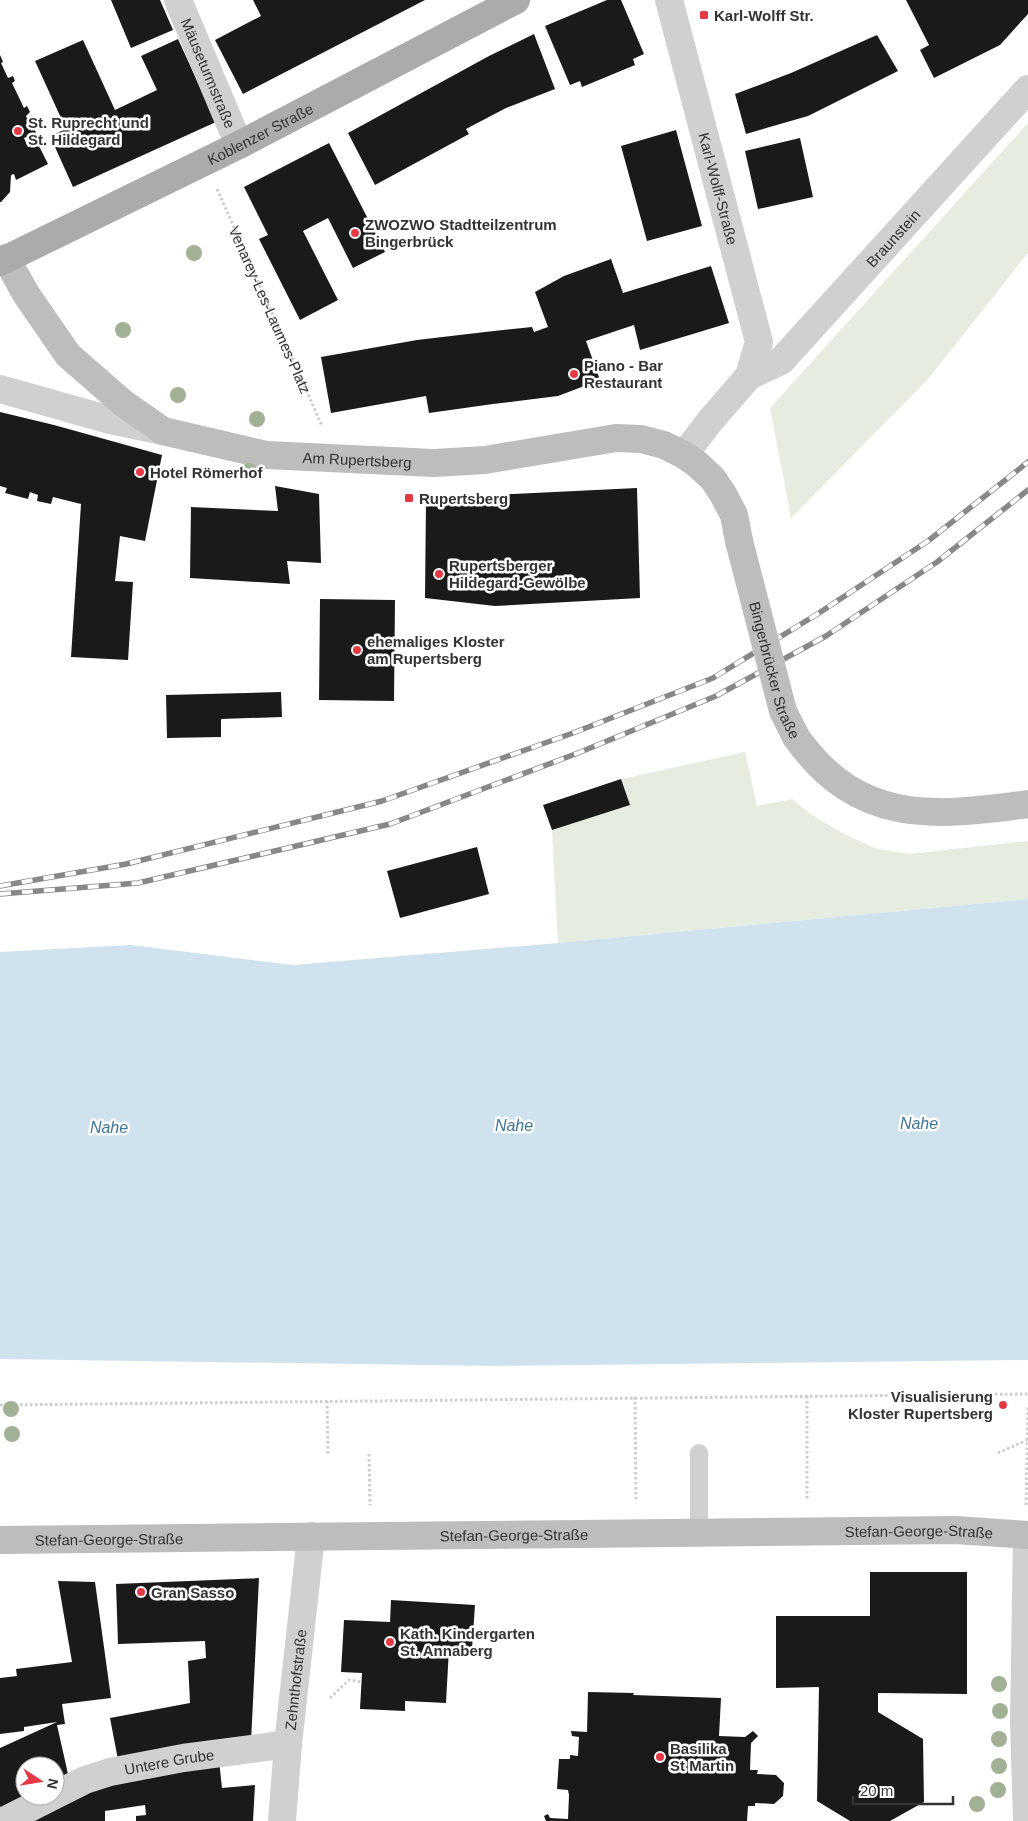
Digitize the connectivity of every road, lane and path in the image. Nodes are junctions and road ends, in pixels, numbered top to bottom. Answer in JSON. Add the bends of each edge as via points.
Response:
{"nodes":[{"id":1,"x":178,"y":0,"type":"edge"},
{"id":2,"x":516,"y":0,"type":"edge"},
{"id":3,"x":669,"y":0,"type":"edge"},
{"id":4,"x":1028,"y":89,"type":"edge"},
{"id":5,"x":239,"y":145,"type":"junction"},
{"id":6,"x":205,"y":161,"type":"junction"},
{"id":7,"x":3,"y":260,"type":"edge"},
{"id":8,"x":749,"y":376,"type":"junction"},
{"id":9,"x":0,"y":389,"type":"edge"},
{"id":10,"x":163,"y":431,"type":"junction"},
{"id":11,"x":684,"y":455,"type":"junction"},
{"id":12,"x":337,"y":459,"type":"junction"},
{"id":13,"x":1028,"y":804,"type":"edge"},
{"id":14,"x":1028,"y":1394,"type":"edge"},
{"id":15,"x":806,"y":1396,"type":"junction"},
{"id":16,"x":635,"y":1397,"type":"junction"},
{"id":17,"x":327,"y":1401,"type":"junction"},
{"id":18,"x":0,"y":1404,"type":"edge"},
{"id":19,"x":1028,"y":1405,"type":"edge"},
{"id":20,"x":1027,"y":1440,"type":"edge"},
{"id":21,"x":998,"y":1452,"type":"dead end"},
{"id":22,"x":699,"y":1453,"type":"dead end"},
{"id":23,"x":369,"y":1454,"type":"dead end"},
{"id":24,"x":328,"y":1455,"type":"dead end"},
{"id":25,"x":1026,"y":1495,"type":"dead end"},
{"id":26,"x":807,"y":1531,"type":"junction"},
{"id":27,"x":699,"y":1532,"type":"junction"},
{"id":28,"x":636,"y":1533,"type":"junction"},
{"id":29,"x":1028,"y":1535,"type":"edge"},
{"id":30,"x":311,"y":1536,"type":"junction"},
{"id":31,"x":370,"y":1536,"type":"junction"},
{"id":32,"x":0,"y":1540,"type":"edge"},
{"id":33,"x":362,"y":1682,"type":"dead end"},
{"id":34,"x":330,"y":1698,"type":"dead end"},
{"id":35,"x":1026,"y":1722,"type":"edge"},
{"id":36,"x":288,"y":1744,"type":"junction"},
{"id":37,"x":65,"y":1790,"type":"edge"},
{"id":38,"x":34,"y":1806,"type":"edge"},
{"id":39,"x":4,"y":1821,"type":"edge"},
{"id":40,"x":282,"y":1821,"type":"edge"},
{"id":41,"x":1027,"y":1821,"type":"edge"}],
"edges":[{"from":1,"to":5,"type":"street","name":"Mäuseturmstraße"},
{"from":2,"to":5,"type":"main road","name":"Koblenzer Straße"},
{"from":3,"to":8,"type":"street","name":"Karl-Wolff-Straße","via":[[759,342]]},
{"from":4,"to":8,"type":"street","name":"Braunstein","via":[[781,361]]},
{"from":5,"to":6,"type":"main road","name":"Koblenzer Straße"},
{"from":6,"to":7,"type":"main road","name":"Koblenzer Straße"},
{"from":6,"to":12,"type":"path","name":"Venarey-Les-Laumes-Platz"},
{"from":7,"to":10,"type":"main road","name":"Am Rupertsberg","via":[[68,355],[123,403]]},
{"from":8,"to":11,"type":"street"},
{"from":9,"to":10,"type":"street","via":[[110,420]]},
{"from":10,"to":12,"type":"main road","name":"Am Rupertsberg","via":[[266,455]]},
{"from":11,"to":12,"type":"main road","name":"Am Rupertsberg","via":[[641,439],[616,438],[485,460],[434,463]]},
{"from":11,"to":13,"type":"main road","name":"Bingerbrücker Straße","bridge":true,"via":[[702,469],[724,494],[734,515],[783,711],[796,737],[816,762],[858,794],[894,808],[944,812]]},
{"from":14,"to":15,"type":"path"},
{"from":15,"to":16,"type":"path"},
{"from":15,"to":26,"type":"path"},
{"from":16,"to":17,"type":"path"},
{"from":16,"to":28,"type":"path"},
{"from":17,"to":18,"type":"path"},
{"from":17,"to":24,"type":"path"},
{"from":19,"to":20,"type":"path"},
{"from":20,"to":21,"type":"path"},
{"from":20,"to":25,"type":"path"},
{"from":22,"to":27,"type":"lane"},
{"from":23,"to":31,"type":"path"},
{"from":26,"to":27,"type":"main road","name":"Stefan-George-Straße"},
{"from":26,"to":29,"type":"main road","name":"Stefan-George-Straße","via":[[955,1530]]},
{"from":27,"to":28,"type":"main road","name":"Stefan-George-Straße"},
{"from":28,"to":31,"type":"main road","name":"Stefan-George-Straße"},
{"from":29,"to":35,"type":"street"},
{"from":30,"to":31,"type":"main road","name":"Stefan-George-Straße"},
{"from":30,"to":32,"type":"main road","name":"Stefan-George-Straße"},
{"from":30,"to":36,"type":"street","name":"Zehnthofstraße"},
{"from":33,"to":34,"type":"path","via":[[350,1680]]},
{"from":35,"to":41,"type":"street"},
{"from":36,"to":37,"type":"street","name":"Untere Grube","via":[[110,1772]]},
{"from":36,"to":40,"type":"street","name":"Zehnthofstraße"},
{"from":38,"to":39,"type":"street","name":"Untere Grube"}]}
